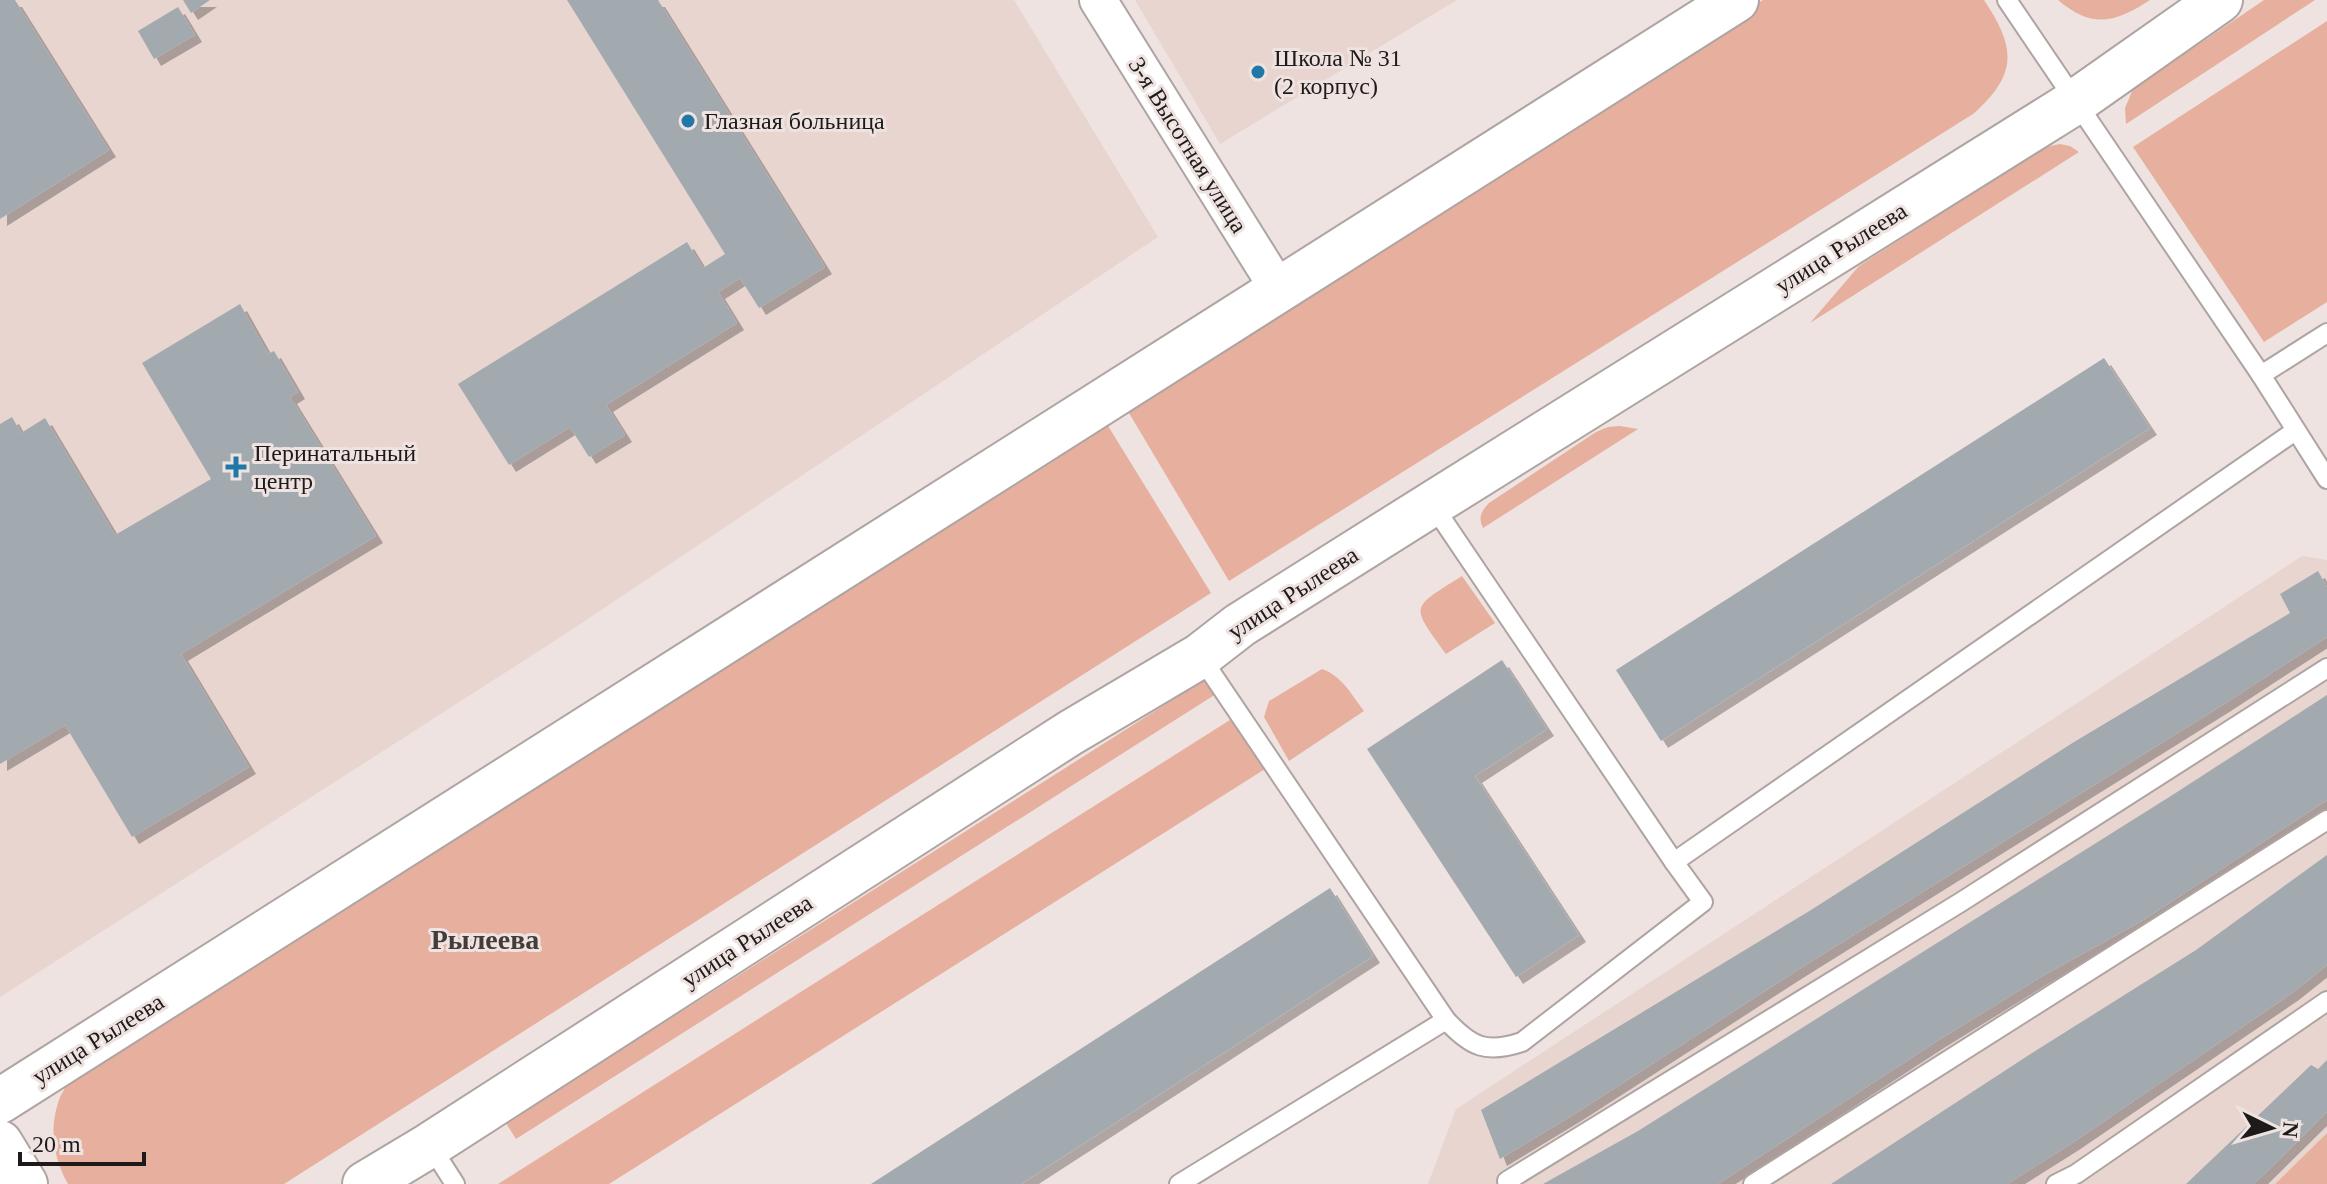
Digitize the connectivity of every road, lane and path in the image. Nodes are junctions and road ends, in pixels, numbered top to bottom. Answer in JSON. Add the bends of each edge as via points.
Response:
{"nodes":[{"id":1,"x":1098,"y":0,"type":"edge"},
{"id":2,"x":1736,"y":0,"type":"edge"},
{"id":3,"x":2007,"y":0,"type":"edge"},
{"id":4,"x":2220,"y":0,"type":"edge"},
{"id":5,"x":2075,"y":102,"type":"junction"},
{"id":6,"x":1279,"y":290,"type":"junction"},
{"id":7,"x":2327,"y":333,"type":"edge"},
{"id":8,"x":2261,"y":375,"type":"junction"},
{"id":9,"x":2295,"y":431,"type":"junction"},
{"id":10,"x":2327,"y":479,"type":"edge"},
{"id":11,"x":1432,"y":504,"type":"junction"},
{"id":12,"x":1200,"y":656,"type":"junction"},
{"id":13,"x":2327,"y":668,"type":"edge"},
{"id":14,"x":2327,"y":820,"type":"edge"},
{"id":15,"x":1674,"y":862,"type":"junction"},
{"id":16,"x":2327,"y":1001,"type":"edge"},
{"id":17,"x":1446,"y":1020,"type":"junction"},
{"id":18,"x":0,"y":1101,"type":"edge"},
{"id":19,"x":0,"y":1143,"type":"edge"},
{"id":20,"x":430,"y":1145,"type":"junction"},
{"id":21,"x":1507,"y":1181,"type":"dead end"},
{"id":22,"x":25,"y":1184,"type":"edge"},
{"id":23,"x":365,"y":1184,"type":"edge"},
{"id":24,"x":455,"y":1184,"type":"edge"},
{"id":25,"x":1179,"y":1184,"type":"edge"},
{"id":26,"x":1753,"y":1184,"type":"edge"},
{"id":27,"x":2056,"y":1184,"type":"edge"}],
"edges":[{"from":1,"to":6,"type":"street","name":"3-я Высотная улица"},
{"from":2,"to":6,"type":"main road","name":"улица Рылеева"},
{"from":3,"to":5,"type":"lane"},
{"from":4,"to":5,"type":"main road","name":"улица Рылеева"},
{"from":5,"to":8,"type":"lane"},
{"from":5,"to":11,"type":"main road","name":"улица Рылеева"},
{"from":6,"to":18,"type":"main road","name":"улица Рылеева"},
{"from":7,"to":8,"type":"lane"},
{"from":8,"to":9,"type":"lane"},
{"from":9,"to":10,"type":"lane"},
{"from":9,"to":15,"type":"lane"},
{"from":11,"to":12,"type":"main road","name":"улица Рылеева","via":[[1240,625]]},
{"from":11,"to":15,"type":"lane"},
{"from":12,"to":17,"type":"lane"},
{"from":12,"to":20,"type":"main road","name":"улица Рылеева","via":[[1070,733]]},
{"from":13,"to":21,"type":"lane","via":[[1961,902]]},
{"from":14,"to":26,"type":"lane"},
{"from":15,"to":17,"type":"lane","via":[[1703,902],[1522,1042],[1481,1047]]},
{"from":16,"to":27,"type":"lane"},
{"from":17,"to":25,"type":"lane"},
{"from":19,"to":22,"type":"main road"},
{"from":20,"to":23,"type":"main road","name":"улица Рылеева"},
{"from":20,"to":24,"type":"lane"}]}
